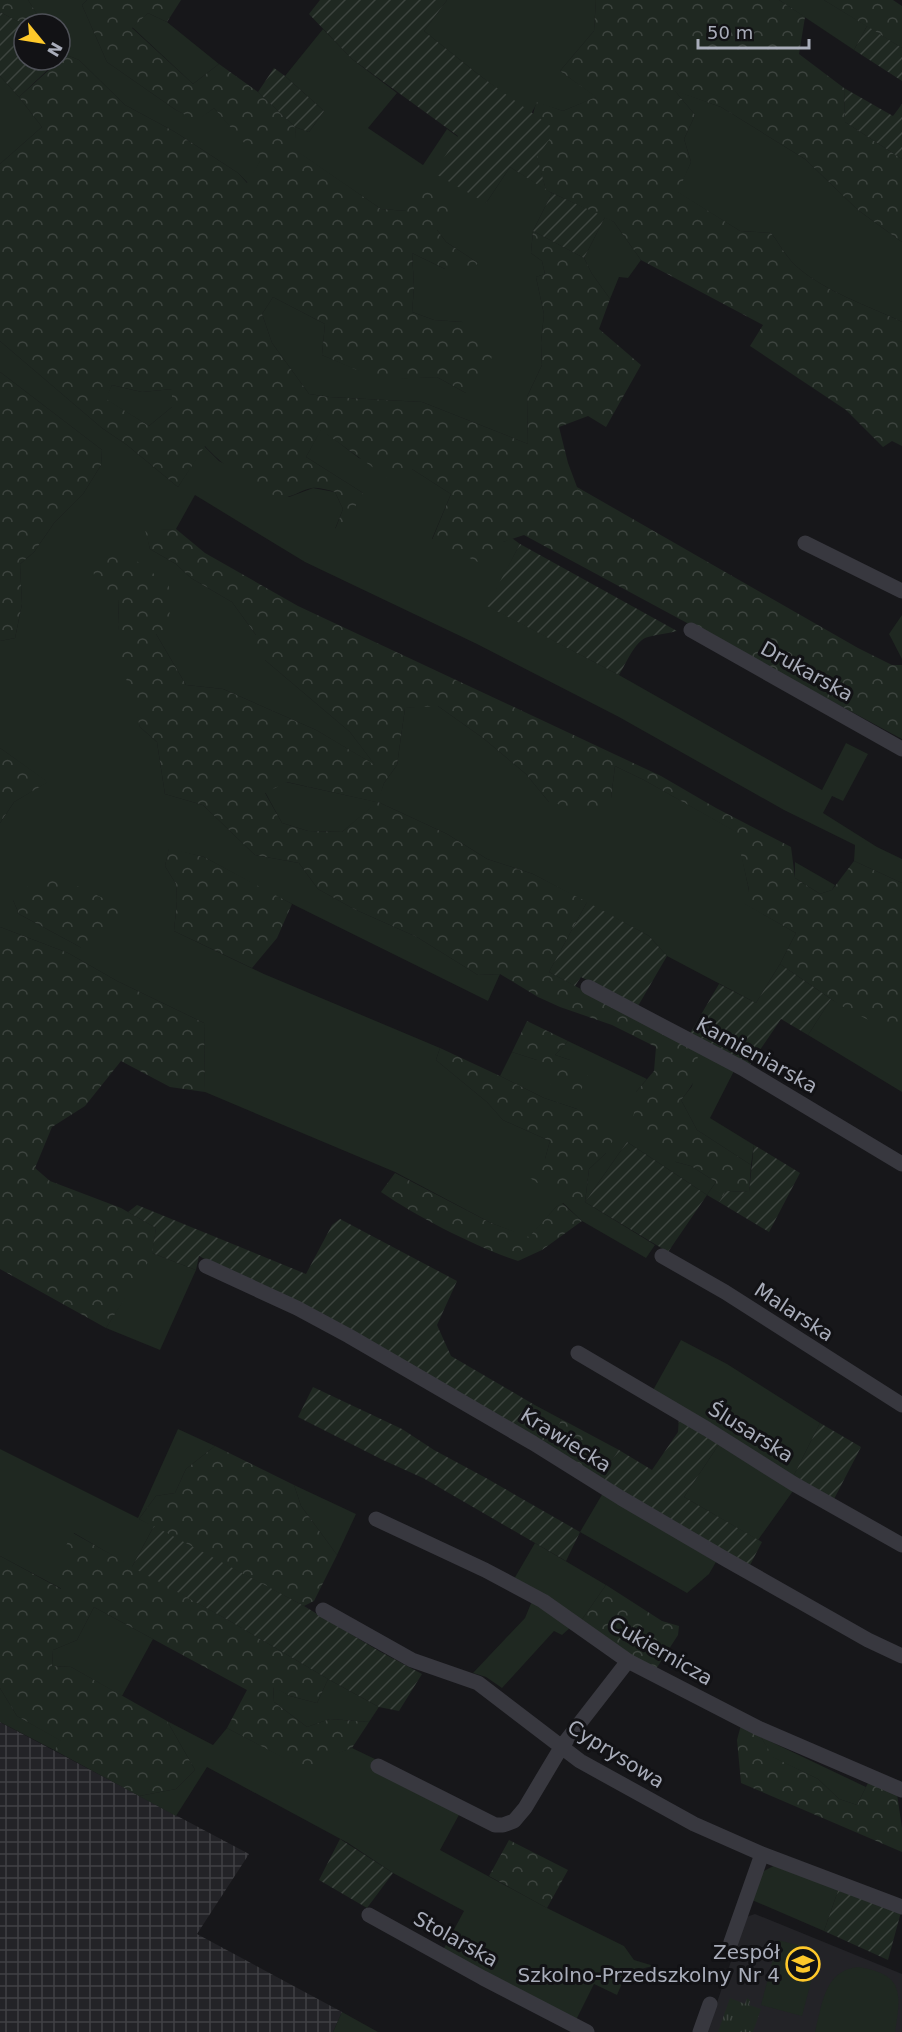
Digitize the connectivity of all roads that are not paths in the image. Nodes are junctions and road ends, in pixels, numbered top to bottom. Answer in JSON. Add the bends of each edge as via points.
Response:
{"nodes":[{"id":1,"x":805,"y":543,"type":"dead end"},
{"id":2,"x":902,"y":591,"type":"edge"},
{"id":3,"x":691,"y":630,"type":"dead end"},
{"id":4,"x":902,"y":749,"type":"edge"},
{"id":5,"x":588,"y":987,"type":"dead end"},
{"id":6,"x":902,"y":1164,"type":"edge"},
{"id":7,"x":662,"y":1256,"type":"dead end"},
{"id":8,"x":206,"y":1266,"type":"dead end"},
{"id":9,"x":578,"y":1353,"type":"dead end"},
{"id":10,"x":902,"y":1405,"type":"edge"},
{"id":11,"x":376,"y":1519,"type":"dead end"},
{"id":12,"x":902,"y":1545,"type":"edge"},
{"id":13,"x":323,"y":1610,"type":"dead end"},
{"id":14,"x":902,"y":1656,"type":"edge"},
{"id":15,"x":628,"y":1661,"type":"junction"},
{"id":16,"x":562,"y":1746,"type":"junction"},
{"id":17,"x":378,"y":1766,"type":"dead end"},
{"id":18,"x":902,"y":1790,"type":"edge"},
{"id":19,"x":762,"y":1854,"type":"junction"},
{"id":20,"x":902,"y":1908,"type":"edge"},
{"id":21,"x":369,"y":1915,"type":"dead end"},
{"id":22,"x":731,"y":1942,"type":"dead end"},
{"id":23,"x":710,"y":2004,"type":"dead end"},
{"id":24,"x":587,"y":2032,"type":"edge"},
{"id":25,"x":700,"y":2032,"type":"edge"}],
"edges":[{"from":1,"to":2,"type":"street"},
{"from":3,"to":4,"type":"street","name":"Drukarska"},
{"from":5,"to":6,"type":"street","name":"Kamieniarska","via":[[742,1068]]},
{"from":7,"to":10,"type":"street","name":"Malarska"},
{"from":8,"to":14,"type":"street","name":"Krawiecka","via":[[349,1336],[727,1560]]},
{"from":9,"to":12,"type":"street","name":"Ślusarska"},
{"from":11,"to":15,"type":"street","name":"Cukiernicza","via":[[543,1601]]},
{"from":13,"to":16,"type":"street","name":"Cyprysowa","via":[[411,1660],[478,1683]]},
{"from":15,"to":16,"type":"street"},
{"from":15,"to":18,"type":"street","name":"Cukiernicza","via":[[758,1728]]},
{"from":16,"to":17,"type":"street","via":[[525,1808],[514,1821],[503,1826]]},
{"from":16,"to":19,"type":"street","name":"Cyprysowa","via":[[580,1761],[652,1802]]},
{"from":19,"to":20,"type":"street","name":"Cyprysowa"},
{"from":19,"to":22,"type":"street"},
{"from":21,"to":24,"type":"street","name":"Stolarska"},
{"from":23,"to":25,"type":"street"}]}
